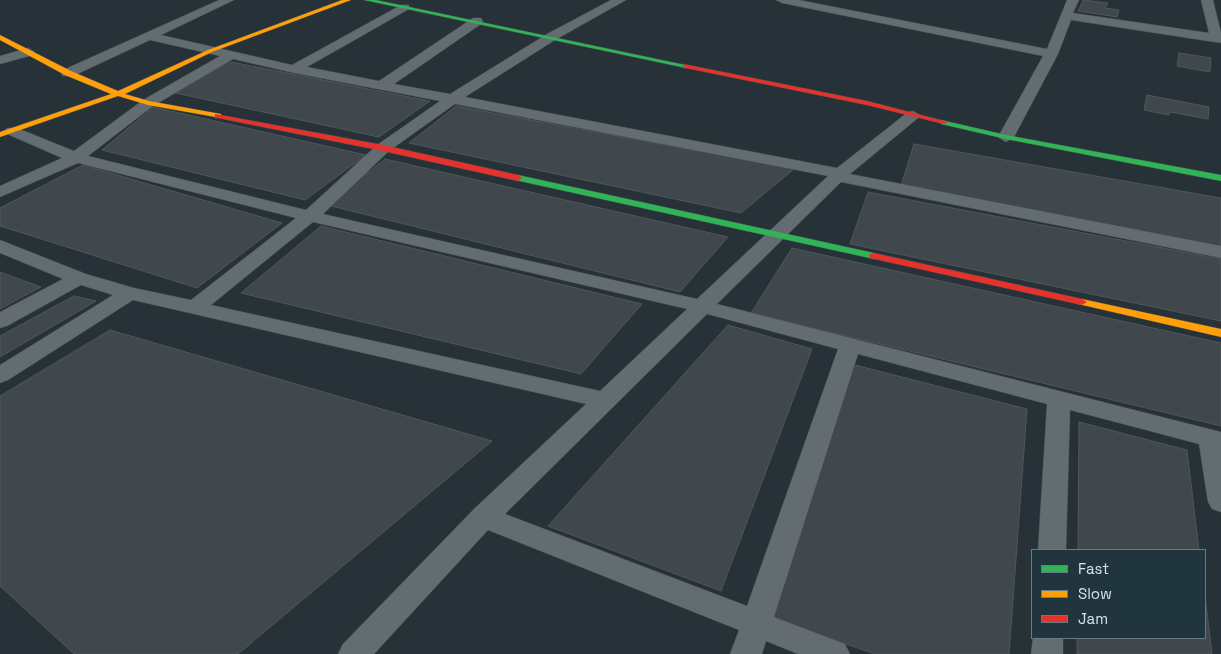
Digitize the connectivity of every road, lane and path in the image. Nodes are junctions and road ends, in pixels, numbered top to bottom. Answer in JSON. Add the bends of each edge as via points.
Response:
{"nodes":[{"id":1,"x":228,"y":0,"type":"edge"},
{"id":2,"x":348,"y":0,"type":"edge"},
{"id":3,"x":367,"y":0,"type":"edge"},
{"id":4,"x":620,"y":0,"type":"edge"},
{"id":5,"x":782,"y":0,"type":"edge"},
{"id":6,"x":1072,"y":0,"type":"edge"},
{"id":7,"x":1207,"y":0,"type":"edge"},
{"id":8,"x":859,"y":4,"type":"dead end"},
{"id":9,"x":405,"y":7,"type":"junction"},
{"id":10,"x":848,"y":14,"type":"junction"},
{"id":11,"x":1067,"y":16,"type":"junction"},
{"id":12,"x":477,"y":21,"type":"junction"},
{"id":13,"x":150,"y":36,"type":"junction"},
{"id":14,"x":0,"y":37,"type":"edge"},
{"id":15,"x":552,"y":37,"type":"junction"},
{"id":16,"x":1218,"y":38,"type":"edge"},
{"id":17,"x":210,"y":51,"type":"junction"},
{"id":18,"x":28,"y":52,"type":"junction"},
{"id":19,"x":1051,"y":54,"type":"junction"},
{"id":20,"x":229,"y":56,"type":"junction"},
{"id":21,"x":0,"y":60,"type":"edge"},
{"id":22,"x":294,"y":69,"type":"junction"},
{"id":23,"x":68,"y":73,"type":"junction"},
{"id":24,"x":381,"y":86,"type":"junction"},
{"id":25,"x":118,"y":94,"type":"junction"},
{"id":26,"x":452,"y":99,"type":"junction"},
{"id":27,"x":148,"y":103,"type":"junction"},
{"id":28,"x":913,"y":115,"type":"junction"},
{"id":29,"x":6,"y":133,"type":"edge"},
{"id":30,"x":1006,"y":137,"type":"junction"},
{"id":31,"x":383,"y":148,"type":"junction"},
{"id":32,"x":76,"y":158,"type":"junction"},
{"id":33,"x":839,"y":175,"type":"junction"},
{"id":34,"x":1221,"y":178,"type":"edge"},
{"id":35,"x":0,"y":192,"type":"edge"},
{"id":36,"x":310,"y":216,"type":"junction"},
{"id":37,"x":778,"y":234,"type":"junction"},
{"id":38,"x":0,"y":246,"type":"edge"},
{"id":39,"x":1221,"y":252,"type":"edge"},
{"id":40,"x":79,"y":278,"type":"junction"},
{"id":41,"x":130,"y":293,"type":"junction"},
{"id":42,"x":702,"y":306,"type":"junction"},
{"id":43,"x":194,"y":308,"type":"junction"},
{"id":44,"x":0,"y":321,"type":"edge"},
{"id":45,"x":1221,"y":334,"type":"edge"},
{"id":46,"x":850,"y":346,"type":"junction"},
{"id":47,"x":0,"y":375,"type":"edge"},
{"id":48,"x":605,"y":400,"type":"junction"},
{"id":49,"x":1059,"y":400,"type":"junction"},
{"id":50,"x":1216,"y":440,"type":"edge"},
{"id":51,"x":1221,"y":502,"type":"edge"},
{"id":52,"x":484,"y":517,"type":"junction"},
{"id":53,"x":1052,"y":549,"type":"edge"},
{"id":54,"x":756,"y":624,"type":"junction"},
{"id":55,"x":1048,"y":639,"type":"edge"},
{"id":56,"x":354,"y":654,"type":"edge"},
{"id":57,"x":746,"y":654,"type":"edge"},
{"id":58,"x":834,"y":654,"type":"edge"},
{"id":59,"x":1047,"y":654,"type":"edge"}],
"edges":[{"from":1,"to":13,"type":"street"},
{"from":2,"to":17,"type":"street"},
{"from":3,"to":9,"type":"street"},
{"from":4,"to":15,"type":"street"},
{"from":5,"to":10,"type":"street"},
{"from":6,"to":11,"type":"street"},
{"from":7,"to":16,"type":"street"},
{"from":8,"to":10,"type":"street"},
{"from":9,"to":12,"type":"street"},
{"from":9,"to":22,"type":"street"},
{"from":10,"to":19,"type":"street"},
{"from":11,"to":16,"type":"street"},
{"from":11,"to":19,"type":"street"},
{"from":12,"to":15,"type":"street"},
{"from":12,"to":24,"type":"street"},
{"from":13,"to":17,"type":"street"},
{"from":13,"to":23,"type":"street"},
{"from":14,"to":18,"type":"street"},
{"from":15,"to":26,"type":"street"},
{"from":15,"to":28,"type":"street"},
{"from":17,"to":20,"type":"street"},
{"from":17,"to":25,"type":"street"},
{"from":18,"to":21,"type":"street"},
{"from":18,"to":23,"type":"street"},
{"from":19,"to":30,"type":"street"},
{"from":20,"to":22,"type":"street"},
{"from":20,"to":27,"type":"street"},
{"from":22,"to":24,"type":"street"},
{"from":23,"to":25,"type":"street"},
{"from":24,"to":26,"type":"street"},
{"from":25,"to":27,"type":"street"},
{"from":25,"to":29,"type":"street"},
{"from":26,"to":31,"type":"street"},
{"from":26,"to":33,"type":"street"},
{"from":27,"to":31,"type":"street"},
{"from":27,"to":32,"type":"street"},
{"from":28,"to":30,"type":"street"},
{"from":28,"to":33,"type":"street"},
{"from":29,"to":32,"type":"street"},
{"from":30,"to":34,"type":"street"},
{"from":31,"to":36,"type":"street"},
{"from":31,"to":37,"type":"street"},
{"from":32,"to":35,"type":"street"},
{"from":32,"to":36,"type":"street"},
{"from":33,"to":37,"type":"street"},
{"from":33,"to":39,"type":"street"},
{"from":36,"to":42,"type":"street"},
{"from":36,"to":43,"type":"street"},
{"from":37,"to":42,"type":"street"},
{"from":37,"to":45,"type":"street"},
{"from":38,"to":40,"type":"street"},
{"from":40,"to":41,"type":"street"},
{"from":40,"to":44,"type":"street"},
{"from":41,"to":43,"type":"street"},
{"from":41,"to":47,"type":"street"},
{"from":42,"to":46,"type":"street"},
{"from":42,"to":48,"type":"street"},
{"from":43,"to":48,"type":"street"},
{"from":46,"to":49,"type":"street"},
{"from":46,"to":54,"type":"street"},
{"from":48,"to":52,"type":"street"},
{"from":49,"to":50,"type":"street"},
{"from":49,"to":53,"type":"street"},
{"from":50,"to":51,"type":"street"},
{"from":52,"to":54,"type":"street"},
{"from":52,"to":56,"type":"street"},
{"from":54,"to":57,"type":"street"},
{"from":54,"to":58,"type":"street"},
{"from":55,"to":59,"type":"street"}]}
